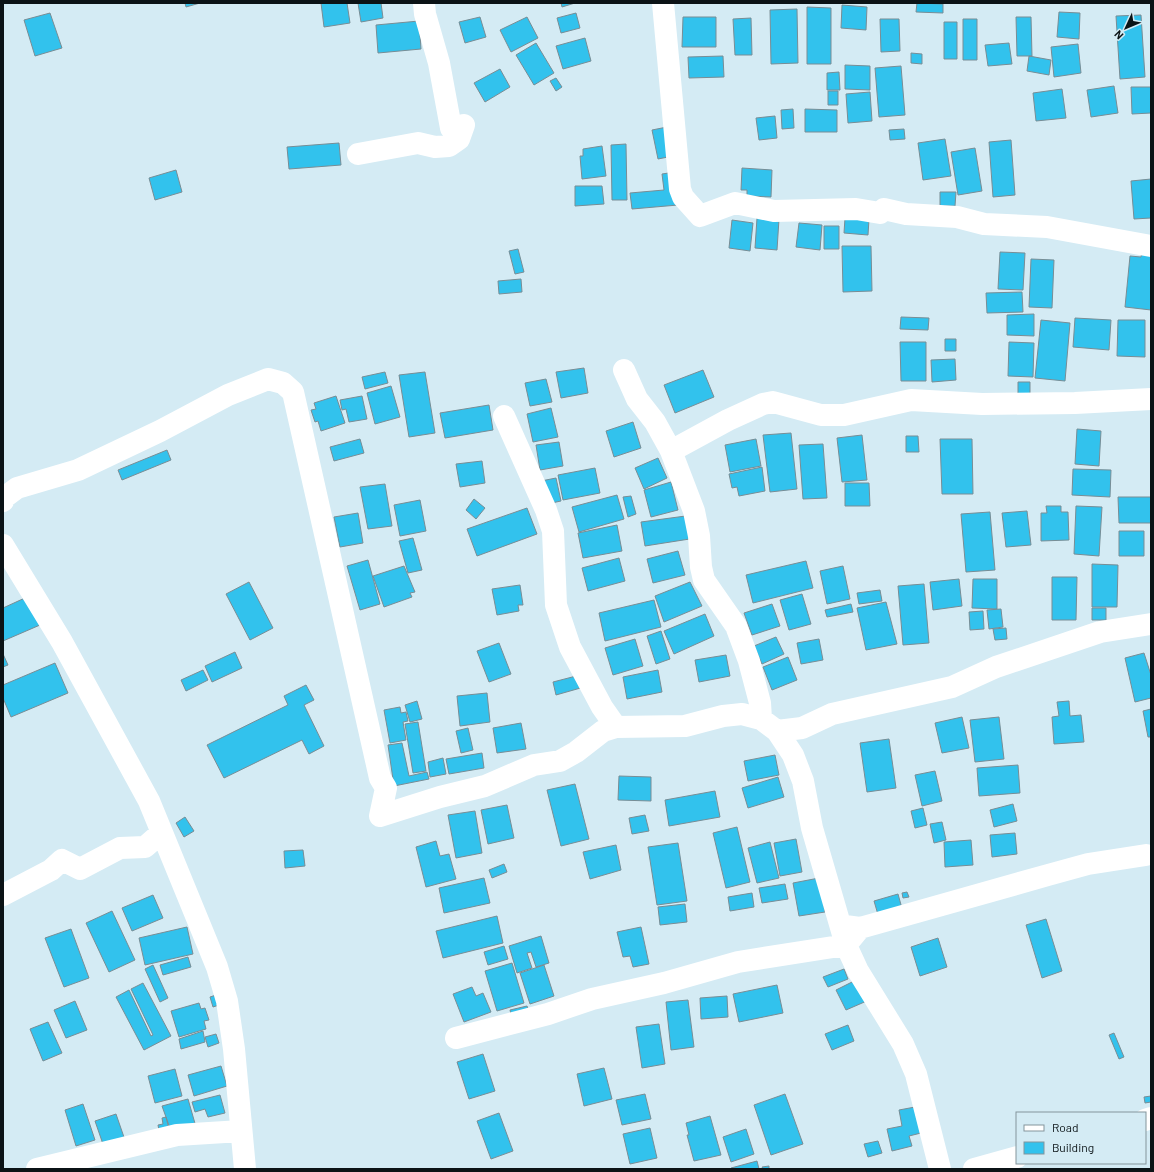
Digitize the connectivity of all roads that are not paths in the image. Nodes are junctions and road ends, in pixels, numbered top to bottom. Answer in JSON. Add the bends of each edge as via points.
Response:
{"nodes":[{"id":1,"x":424,"y":3,"type":"edge"},
{"id":2,"x":663,"y":3,"type":"edge"},
{"id":3,"x":358,"y":154,"type":"dead end"},
{"id":4,"x":1151,"y":246,"type":"edge"},
{"id":5,"x":624,"y":370,"type":"dead end"},
{"id":6,"x":1151,"y":399,"type":"edge"},
{"id":7,"x":504,"y":416,"type":"dead end"},
{"id":8,"x":671,"y":452,"type":"junction"},
{"id":9,"x":3,"y":501,"type":"edge"},
{"id":10,"x":3,"y":545,"type":"edge"},
{"id":11,"x":1151,"y":624,"type":"edge"},
{"id":12,"x":769,"y":725,"type":"junction"},
{"id":13,"x":616,"y":727,"type":"junction"},
{"id":14,"x":802,"y":728,"type":"junction"},
{"id":15,"x":793,"y":755,"type":"junction"},
{"id":16,"x":161,"y":833,"type":"junction"},
{"id":17,"x":1146,"y":855,"type":"dead end"},
{"id":18,"x":3,"y":895,"type":"edge"},
{"id":19,"x":848,"y":933,"type":"junction"},
{"id":20,"x":456,"y":1038,"type":"dead end"},
{"id":21,"x":241,"y":1131,"type":"junction"},
{"id":22,"x":1016,"y":1157,"type":"edge"},
{"id":23,"x":37,"y":1169,"type":"edge"},
{"id":24,"x":245,"y":1169,"type":"edge"},
{"id":25,"x":940,"y":1169,"type":"edge"},
{"id":26,"x":974,"y":1169,"type":"edge"}],
"edges":[{"from":1,"to":3,"type":"main road","via":[[439,63],[450,128],[464,125],[459,139],[449,146],[435,147],[418,143]]},
{"from":2,"to":4,"type":"main road","via":[[680,189],[683,197],[700,216],[735,203],[774,211],[856,209],[880,213],[884,209],[906,214],[957,217],[984,224],[1047,227]]},
{"from":5,"to":8,"type":"main road","via":[[637,399],[655,422]]},
{"from":6,"to":8,"type":"main road","via":[[982,404],[911,400],[844,415],[821,415],[773,402],[728,420]]},
{"from":7,"to":13,"type":"main road","via":[[553,531],[556,605],[570,647],[602,707]]},
{"from":8,"to":12,"type":"main road","via":[[694,511],[699,536],[700,567],[704,580],[736,626]]},
{"from":9,"to":13,"type":"main road","via":[[4,497],[17,488],[78,470],[228,395],[268,378],[283,383],[294,392],[380,778],[386,788],[380,816],[486,786],[534,765],[560,761],[603,731]]},
{"from":10,"to":16,"type":"main road","via":[[62,642],[148,801]]},
{"from":11,"to":14,"type":"main road","via":[[1100,632],[996,667],[952,687],[832,714]]},
{"from":12,"to":13,"type":"main road","via":[[742,714],[685,726]]},
{"from":12,"to":14,"type":"main road"},
{"from":12,"to":15,"type":"main road"},
{"from":14,"to":15,"type":"main road"},
{"from":15,"to":19,"type":"main road","via":[[803,781],[812,828]]},
{"from":16,"to":18,"type":"main road","via":[[145,847],[120,848],[80,869],[62,860],[51,870]]},
{"from":16,"to":21,"type":"main road","via":[[217,967],[227,1001]]},
{"from":17,"to":19,"type":"main road","via":[[1088,864],[1048,874]]},
{"from":19,"to":20,"type":"main road","via":[[664,983],[592,999],[548,1014]]},
{"from":19,"to":25,"type":"main road","via":[[858,971],[903,1044],[916,1074]]},
{"from":21,"to":23,"type":"main road","via":[[177,1135]]},
{"from":21,"to":24,"type":"main road"},
{"from":22,"to":26,"type":"main road"}]}
